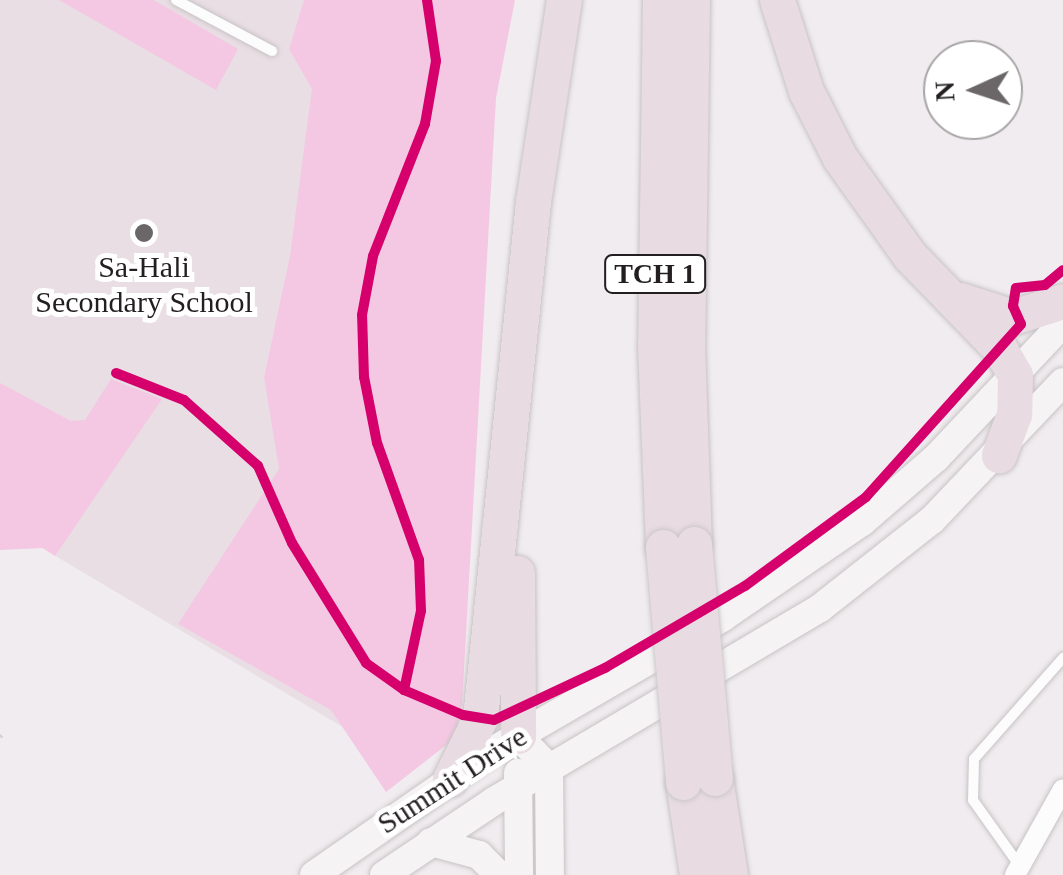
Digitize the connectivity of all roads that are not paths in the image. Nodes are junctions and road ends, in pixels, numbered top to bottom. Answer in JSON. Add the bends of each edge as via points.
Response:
{"nodes":[{"id":1,"x":176,"y":0,"type":"edge"},
{"id":2,"x":564,"y":0,"type":"edge"},
{"id":3,"x":660,"y":0,"type":"edge"},
{"id":4,"x":692,"y":0,"type":"edge"},
{"id":5,"x":777,"y":0,"type":"edge"},
{"id":6,"x":272,"y":51,"type":"dead end"},
{"id":7,"x":946,"y":291,"type":"junction"},
{"id":8,"x":1063,"y":301,"type":"edge"},
{"id":9,"x":1063,"y":323,"type":"edge"},
{"id":10,"x":1016,"y":375,"type":"junction"},
{"id":11,"x":1063,"y":382,"type":"edge"},
{"id":12,"x":517,"y":402,"type":"junction"},
{"id":13,"x":999,"y":456,"type":"junction"},
{"id":14,"x":679,"y":546,"type":"junction"},
{"id":15,"x":1063,"y":658,"type":"edge"},
{"id":16,"x":518,"y":736,"type":"junction"},
{"id":17,"x":548,"y":768,"type":"junction"},
{"id":18,"x":450,"y":779,"type":"junction"},
{"id":19,"x":699,"y":780,"type":"junction"},
{"id":20,"x":518,"y":786,"type":"junction"},
{"id":21,"x":1063,"y":789,"type":"edge"},
{"id":22,"x":431,"y":842,"type":"junction"},
{"id":23,"x":1016,"y":869,"type":"edge"},
{"id":24,"x":314,"y":875,"type":"edge"},
{"id":25,"x":384,"y":875,"type":"edge"},
{"id":26,"x":499,"y":875,"type":"edge"},
{"id":27,"x":519,"y":875,"type":"edge"},
{"id":28,"x":550,"y":875,"type":"edge"},
{"id":29,"x":697,"y":875,"type":"edge"},
{"id":30,"x":730,"y":875,"type":"edge"}],
"edges":[{"from":1,"to":6,"type":"lane"},
{"from":2,"to":12,"type":"highway","via":[[533,202]]},
{"from":3,"to":14,"type":"highway","number":"TCH 1","via":[[654,345]]},
{"from":4,"to":14,"type":"highway","number":"TCH 1"},
{"from":5,"to":7,"type":"highway","via":[[806,91],[840,158],[910,256]]},
{"from":7,"to":8,"type":"highway","via":[[992,315],[1013,317]]},
{"from":7,"to":10,"type":"highway"},
{"from":9,"to":10,"type":"main road","name":"Summit Drive"},
{"from":10,"to":13,"type":"highway","via":[[1014,414]]},
{"from":10,"to":16,"type":"main road","name":"Summit Drive","via":[[899,492],[799,568]]},
{"from":11,"to":13,"type":"main road","name":"Summit Drive"},
{"from":12,"to":16,"type":"highway"},
{"from":12,"to":18,"type":"highway","via":[[480,718]]},
{"from":13,"to":17,"type":"main road","name":"Summit Drive","via":[[820,608]]},
{"from":14,"to":19,"type":"highway","number":"TCH 1","bridge":true},
{"from":15,"to":23,"type":"lane","via":[[974,759],[973,800]]},
{"from":16,"to":17,"type":"main road"},
{"from":16,"to":18,"type":"main road","name":"Summit Drive"},
{"from":16,"to":20,"type":"main road"},
{"from":17,"to":20,"type":"main road","name":"Summit Drive"},
{"from":17,"to":28,"type":"main road"},
{"from":18,"to":24,"type":"main road","name":"Summit Drive"},
{"from":19,"to":29,"type":"highway","number":"TCH 1"},
{"from":19,"to":30,"type":"highway","number":"TCH 1"},
{"from":20,"to":22,"type":"main road","name":"Summit Drive"},
{"from":20,"to":27,"type":"main road"},
{"from":21,"to":23,"type":"street"},
{"from":22,"to":25,"type":"main road","name":"Summit Drive"},
{"from":22,"to":26,"type":"main road","via":[[479,855]]}]}
